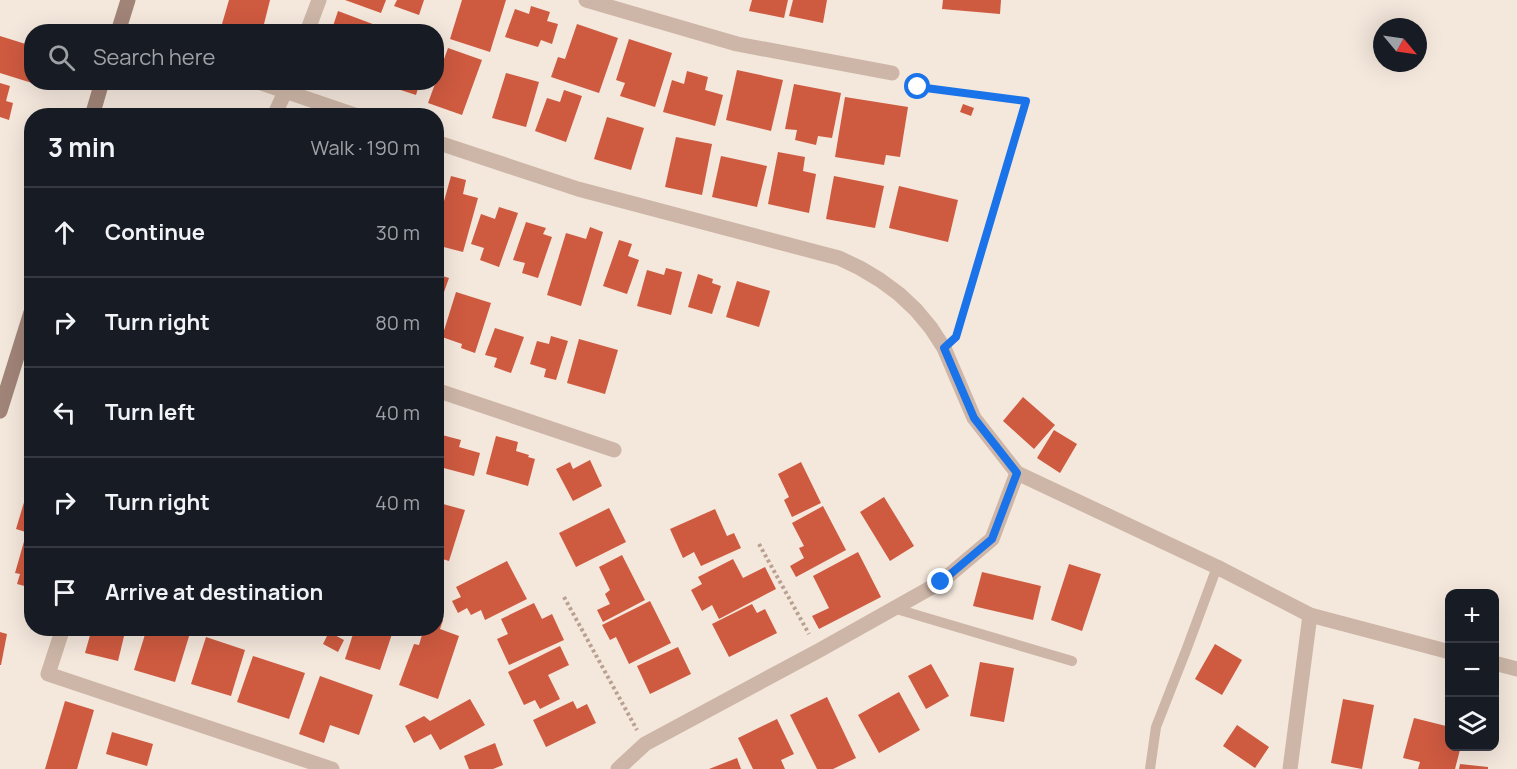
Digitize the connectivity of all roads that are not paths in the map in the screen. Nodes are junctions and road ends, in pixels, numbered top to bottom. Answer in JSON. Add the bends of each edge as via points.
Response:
{"nodes":[{"id":1,"x":128,"y":0,"type":"edge"},
{"id":2,"x":319,"y":0,"type":"edge"},
{"id":3,"x":586,"y":0,"type":"edge"},
{"id":4,"x":120,"y":24,"type":"edge"},
{"id":5,"x":311,"y":24,"type":"edge"},
{"id":6,"x":892,"y":74,"type":"road end"},
{"id":7,"x":100,"y":90,"type":"edge"},
{"id":8,"x":287,"y":90,"type":"edge"},
{"id":9,"x":295,"y":90,"type":"edge"},
{"id":10,"x":94,"y":108,"type":"edge"},
{"id":11,"x":278,"y":108,"type":"edge"},
{"id":12,"x":339,"y":108,"type":"edge"},
{"id":13,"x":444,"y":145,"type":"edge"},
{"id":14,"x":24,"y":334,"type":"edge"},
{"id":15,"x":444,"y":393,"type":"edge"},
{"id":16,"x":0,"y":411,"type":"edge"},
{"id":17,"x":614,"y":450,"type":"dead end"},
{"id":18,"x":1017,"y":473,"type":"junction"},
{"id":19,"x":1217,"y":567,"type":"junction"},
{"id":20,"x":893,"y":608,"type":"junction"},
{"id":21,"x":1310,"y":615,"type":"junction"},
{"id":22,"x":60,"y":636,"type":"edge"},
{"id":23,"x":1445,"y":651,"type":"edge"},
{"id":24,"x":1072,"y":661,"type":"dead end"},
{"id":25,"x":1499,"y":664,"type":"edge"},
{"id":26,"x":1517,"y":669,"type":"edge"},
{"id":27,"x":332,"y":769,"type":"edge"},
{"id":28,"x":618,"y":769,"type":"edge"},
{"id":29,"x":1150,"y":769,"type":"edge"},
{"id":30,"x":1290,"y":769,"type":"edge"}],
"edges":[{"from":1,"to":4,"type":"main road"},
{"from":2,"to":5,"type":"street"},
{"from":3,"to":6,"type":"street","via":[[737,44]]},
{"from":7,"to":10,"type":"main road"},
{"from":8,"to":11,"type":"street"},
{"from":9,"to":12,"type":"street"},
{"from":13,"to":18,"type":"street","via":[[578,189],[839,258],[860,268],[899,294],[931,328],[944,348],[974,418]]},
{"from":14,"to":16,"type":"main road"},
{"from":15,"to":17,"type":"street"},
{"from":18,"to":19,"type":"street"},
{"from":18,"to":20,"type":"street","via":[[992,539],[941,582]]},
{"from":19,"to":21,"type":"street"},
{"from":19,"to":29,"type":"lane","via":[[1156,727]]},
{"from":20,"to":24,"type":"lane"},
{"from":20,"to":28,"type":"street","via":[[645,744]]},
{"from":21,"to":23,"type":"street"},
{"from":21,"to":30,"type":"street"},
{"from":22,"to":27,"type":"street","via":[[48,674]]},
{"from":25,"to":26,"type":"street"}]}
